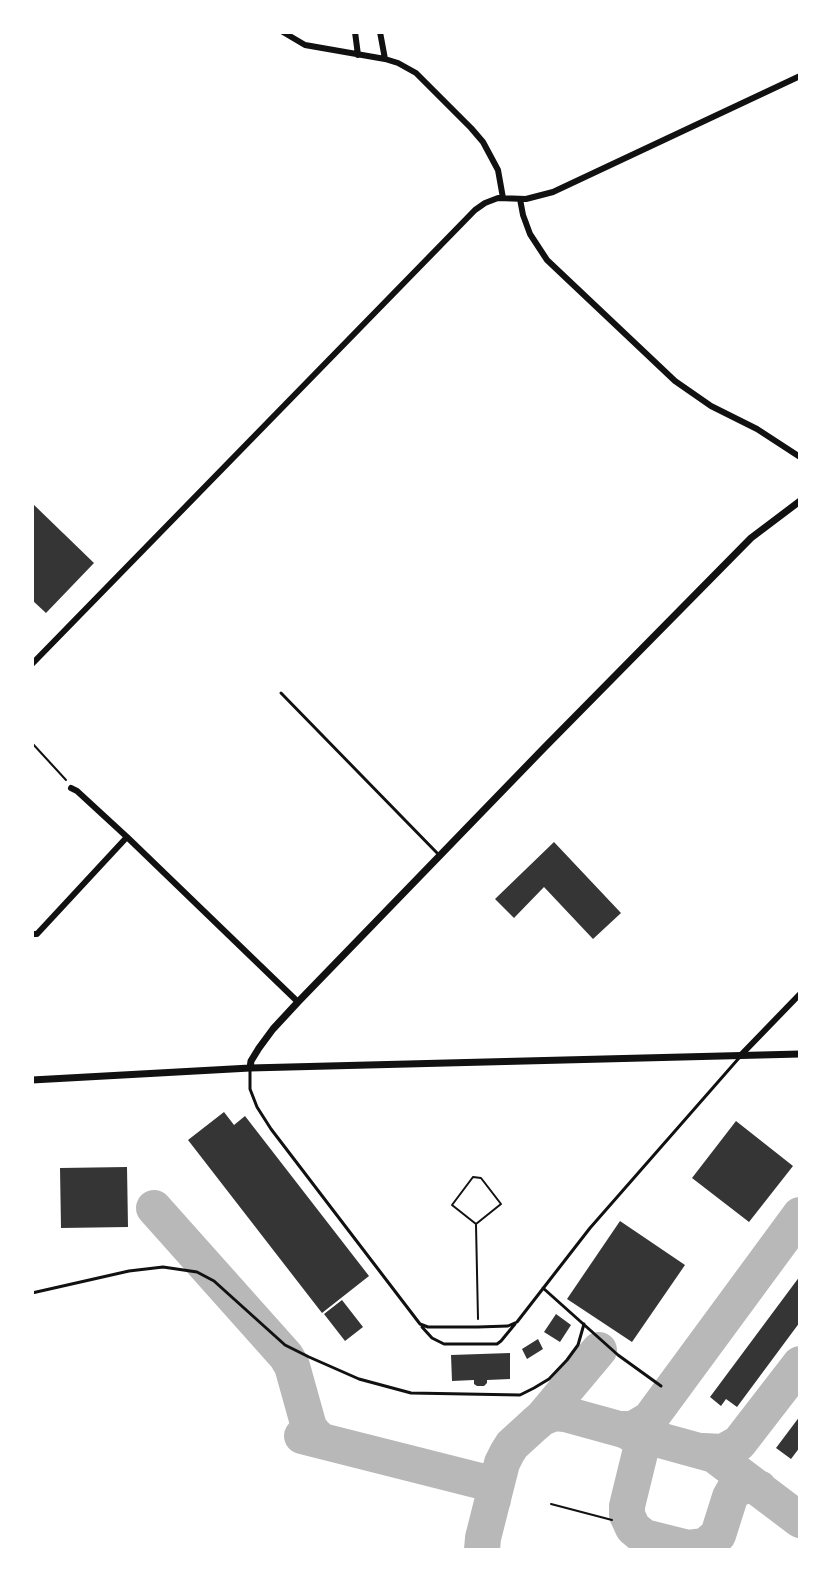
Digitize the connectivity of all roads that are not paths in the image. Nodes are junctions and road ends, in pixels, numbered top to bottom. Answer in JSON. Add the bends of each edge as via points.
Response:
{"nodes":[{"id":1,"x":283,"y":32,"type":"edge"},
{"id":2,"x":355,"y":32,"type":"edge"},
{"id":3,"x":380,"y":32,"type":"edge"},
{"id":4,"x":358,"y":55,"type":"junction"},
{"id":5,"x":385,"y":59,"type":"junction"},
{"id":6,"x":800,"y":76,"type":"edge"},
{"id":7,"x":503,"y":198,"type":"junction"},
{"id":8,"x":520,"y":199,"type":"junction"},
{"id":9,"x":800,"y":457,"type":"edge"},
{"id":10,"x":800,"y":501,"type":"edge"},
{"id":11,"x":32,"y":664,"type":"edge"},
{"id":12,"x":281,"y":693,"type":"dead end"},
{"id":13,"x":71,"y":788,"type":"road end"},
{"id":14,"x":127,"y":837,"type":"junction"},
{"id":15,"x":440,"y":856,"type":"junction"},
{"id":16,"x":32,"y":934,"type":"edge"},
{"id":17,"x":800,"y":994,"type":"edge"},
{"id":18,"x":298,"y":1002,"type":"junction"},
{"id":19,"x":800,"y":1054,"type":"edge"},
{"id":20,"x":740,"y":1056,"type":"junction"},
{"id":21,"x":250,"y":1068,"type":"junction"},
{"id":22,"x":32,"y":1080,"type":"edge"},
{"id":23,"x":543,"y":1288,"type":"junction"},
{"id":24,"x":32,"y":1293,"type":"edge"},
{"id":25,"x":517,"y":1322,"type":"junction"},
{"id":26,"x":420,"y":1324,"type":"junction"},
{"id":27,"x":584,"y":1324,"type":"junction"},
{"id":28,"x":661,"y":1386,"type":"dead end"}],
"edges":[{"from":1,"to":4,"type":"street","via":[[305,45]]},
{"from":2,"to":4,"type":"street"},
{"from":3,"to":5,"type":"street"},
{"from":4,"to":5,"type":"street"},
{"from":5,"to":7,"type":"street","via":[[416,73],[483,142],[498,170]]},
{"from":6,"to":8,"type":"street","via":[[567,186]]},
{"from":7,"to":8,"type":"street"},
{"from":7,"to":11,"type":"street","via":[[485,203],[458,225]]},
{"from":8,"to":9,"type":"street","via":[[530,234],[547,260],[675,381]]},
{"from":10,"to":15,"type":"street","via":[[724,565]]},
{"from":12,"to":15,"type":"lane"},
{"from":13,"to":14,"type":"street"},
{"from":14,"to":16,"type":"street"},
{"from":14,"to":18,"type":"street"},
{"from":15,"to":18,"type":"street"},
{"from":17,"to":20,"type":"street"},
{"from":18,"to":21,"type":"street","via":[[259,1048]]},
{"from":19,"to":20,"type":"street"},
{"from":20,"to":21,"type":"street"},
{"from":20,"to":23,"type":"lane"},
{"from":21,"to":22,"type":"street"},
{"from":21,"to":26,"type":"lane","via":[[250,1089],[271,1129]]},
{"from":23,"to":25,"type":"lane"},
{"from":23,"to":27,"type":"lane"},
{"from":24,"to":27,"type":"lane","via":[[129,1271],[163,1267],[197,1272],[285,1345],[359,1379],[411,1393],[520,1395],[549,1379],[567,1360]]},
{"from":25,"to":26,"type":"lane","via":[[478,1327]]},
{"from":25,"to":26,"type":"lane","via":[[497,1344],[444,1344]]},
{"from":27,"to":28,"type":"lane"}]}
